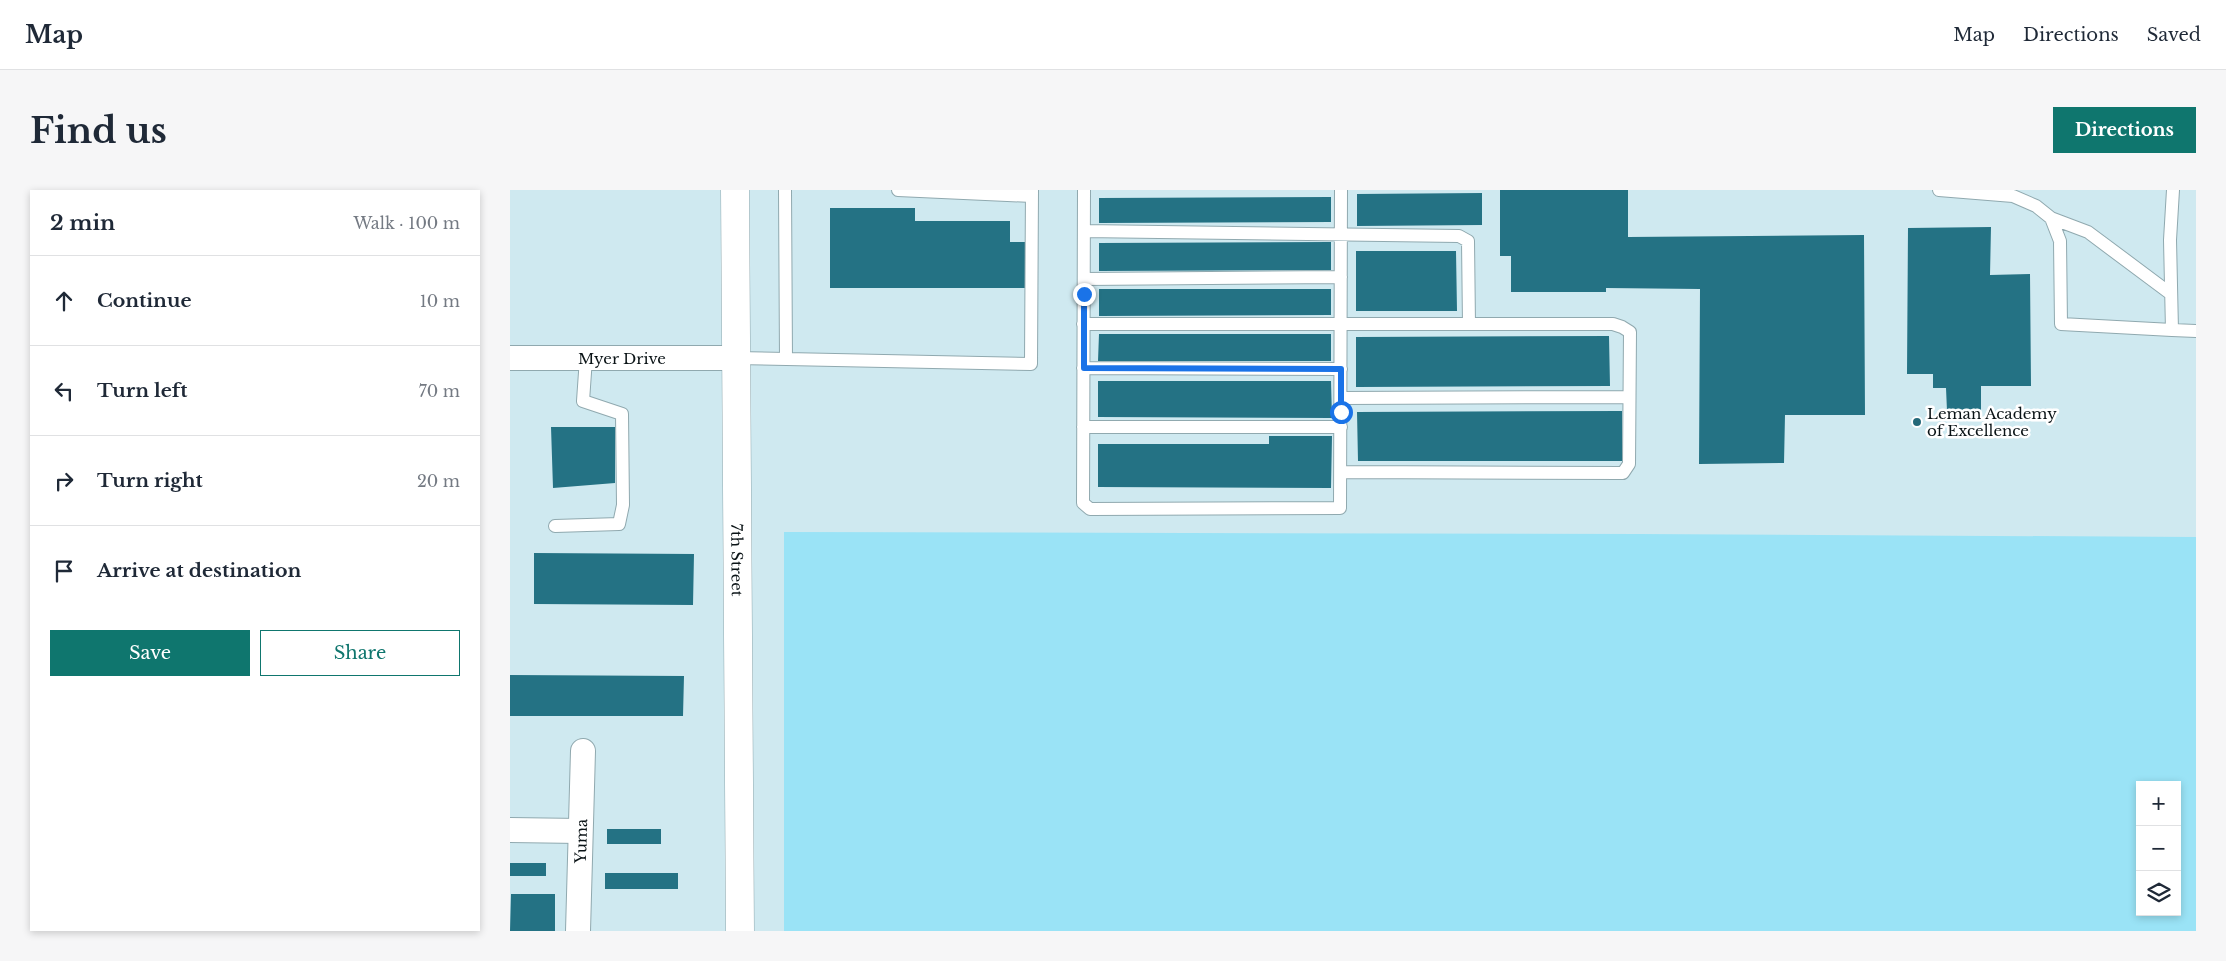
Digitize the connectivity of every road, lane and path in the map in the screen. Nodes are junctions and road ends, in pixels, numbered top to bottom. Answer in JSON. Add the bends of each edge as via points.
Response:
{"nodes":[{"id":1,"x":735,"y":190,"type":"edge"},
{"id":2,"x":785,"y":190,"type":"edge"},
{"id":3,"x":898,"y":190,"type":"edge"},
{"id":4,"x":1084,"y":190,"type":"edge"},
{"id":5,"x":1341,"y":190,"type":"edge"},
{"id":6,"x":1939,"y":190,"type":"edge"},
{"id":7,"x":2173,"y":190,"type":"edge"},
{"id":8,"x":1032,"y":193,"type":"edge"},
{"id":9,"x":2051,"y":218,"type":"junction"},
{"id":10,"x":1084,"y":230,"type":"junction"},
{"id":11,"x":1341,"y":234,"type":"junction"},
{"id":12,"x":1341,"y":277,"type":"junction"},
{"id":13,"x":1084,"y":279,"type":"junction"},
{"id":14,"x":2171,"y":294,"type":"junction"},
{"id":15,"x":1084,"y":324,"type":"junction"},
{"id":16,"x":1341,"y":324,"type":"junction"},
{"id":17,"x":1469,"y":324,"type":"junction"},
{"id":18,"x":2172,"y":330,"type":"junction"},
{"id":19,"x":2196,"y":331,"type":"edge"},
{"id":20,"x":510,"y":358,"type":"edge"},
{"id":21,"x":586,"y":358,"type":"junction"},
{"id":22,"x":735,"y":358,"type":"junction"},
{"id":23,"x":786,"y":359,"type":"junction"},
{"id":24,"x":1084,"y":368,"type":"junction"},
{"id":25,"x":1341,"y":369,"type":"junction"},
{"id":26,"x":1630,"y":397,"type":"junction"},
{"id":27,"x":1341,"y":398,"type":"junction"},
{"id":28,"x":1083,"y":427,"type":"junction"},
{"id":29,"x":1341,"y":427,"type":"junction"},
{"id":30,"x":1341,"y":472,"type":"junction"},
{"id":31,"x":555,"y":526,"type":"dead end"},
{"id":32,"x":583,"y":752,"type":"dead end"},
{"id":33,"x":510,"y":830,"type":"edge"},
{"id":34,"x":580,"y":831,"type":"junction"},
{"id":35,"x":578,"y":931,"type":"edge"},
{"id":36,"x":740,"y":931,"type":"edge"}],
"edges":[{"from":1,"to":22,"type":"main road","name":"7th Street"},
{"from":2,"to":23,"type":"lane"},
{"from":3,"to":8,"type":"lane"},
{"from":4,"to":10,"type":"lane"},
{"from":5,"to":11,"type":"lane"},
{"from":6,"to":9,"type":"lane","via":[[2013,196],[2036,206]]},
{"from":7,"to":14,"type":"lane"},
{"from":8,"to":23,"type":"lane","via":[[1031,364]]},
{"from":9,"to":14,"type":"lane","via":[[2088,232]]},
{"from":9,"to":18,"type":"lane","via":[[2060,241],[2061,324]]},
{"from":10,"to":11,"type":"lane"},
{"from":10,"to":13,"type":"lane"},
{"from":11,"to":12,"type":"lane"},
{"from":11,"to":17,"type":"lane","via":[[1459,236],[1468,241]]},
{"from":12,"to":13,"type":"lane"},
{"from":12,"to":16,"type":"lane"},
{"from":13,"to":15,"type":"lane"},
{"from":14,"to":18,"type":"lane"},
{"from":15,"to":16,"type":"lane"},
{"from":15,"to":24,"type":"lane"},
{"from":16,"to":17,"type":"lane"},
{"from":16,"to":25,"type":"lane"},
{"from":17,"to":26,"type":"lane","via":[[1613,324],[1622,327],[1630,332]]},
{"from":18,"to":19,"type":"lane"},
{"from":20,"to":21,"type":"street","name":"Myer Drive"},
{"from":21,"to":22,"type":"street","name":"Myer Drive"},
{"from":21,"to":31,"type":"lane","via":[[583,401],[622,414],[624,505],[619,524]]},
{"from":22,"to":23,"type":"lane"},
{"from":22,"to":36,"type":"main road","name":"7th Street"},
{"from":24,"to":25,"type":"lane"},
{"from":24,"to":28,"type":"lane"},
{"from":25,"to":27,"type":"lane"},
{"from":26,"to":27,"type":"lane"},
{"from":26,"to":30,"type":"lane","via":[[1629,464],[1623,473]]},
{"from":27,"to":29,"type":"lane"},
{"from":28,"to":29,"type":"lane"},
{"from":28,"to":30,"type":"lane","via":[[1083,503],[1090,509],[1340,508]]},
{"from":29,"to":30,"type":"lane"},
{"from":32,"to":34,"type":"street","name":"Yuma"},
{"from":33,"to":34,"type":"street"},
{"from":34,"to":35,"type":"street","name":"Yuma"}]}
